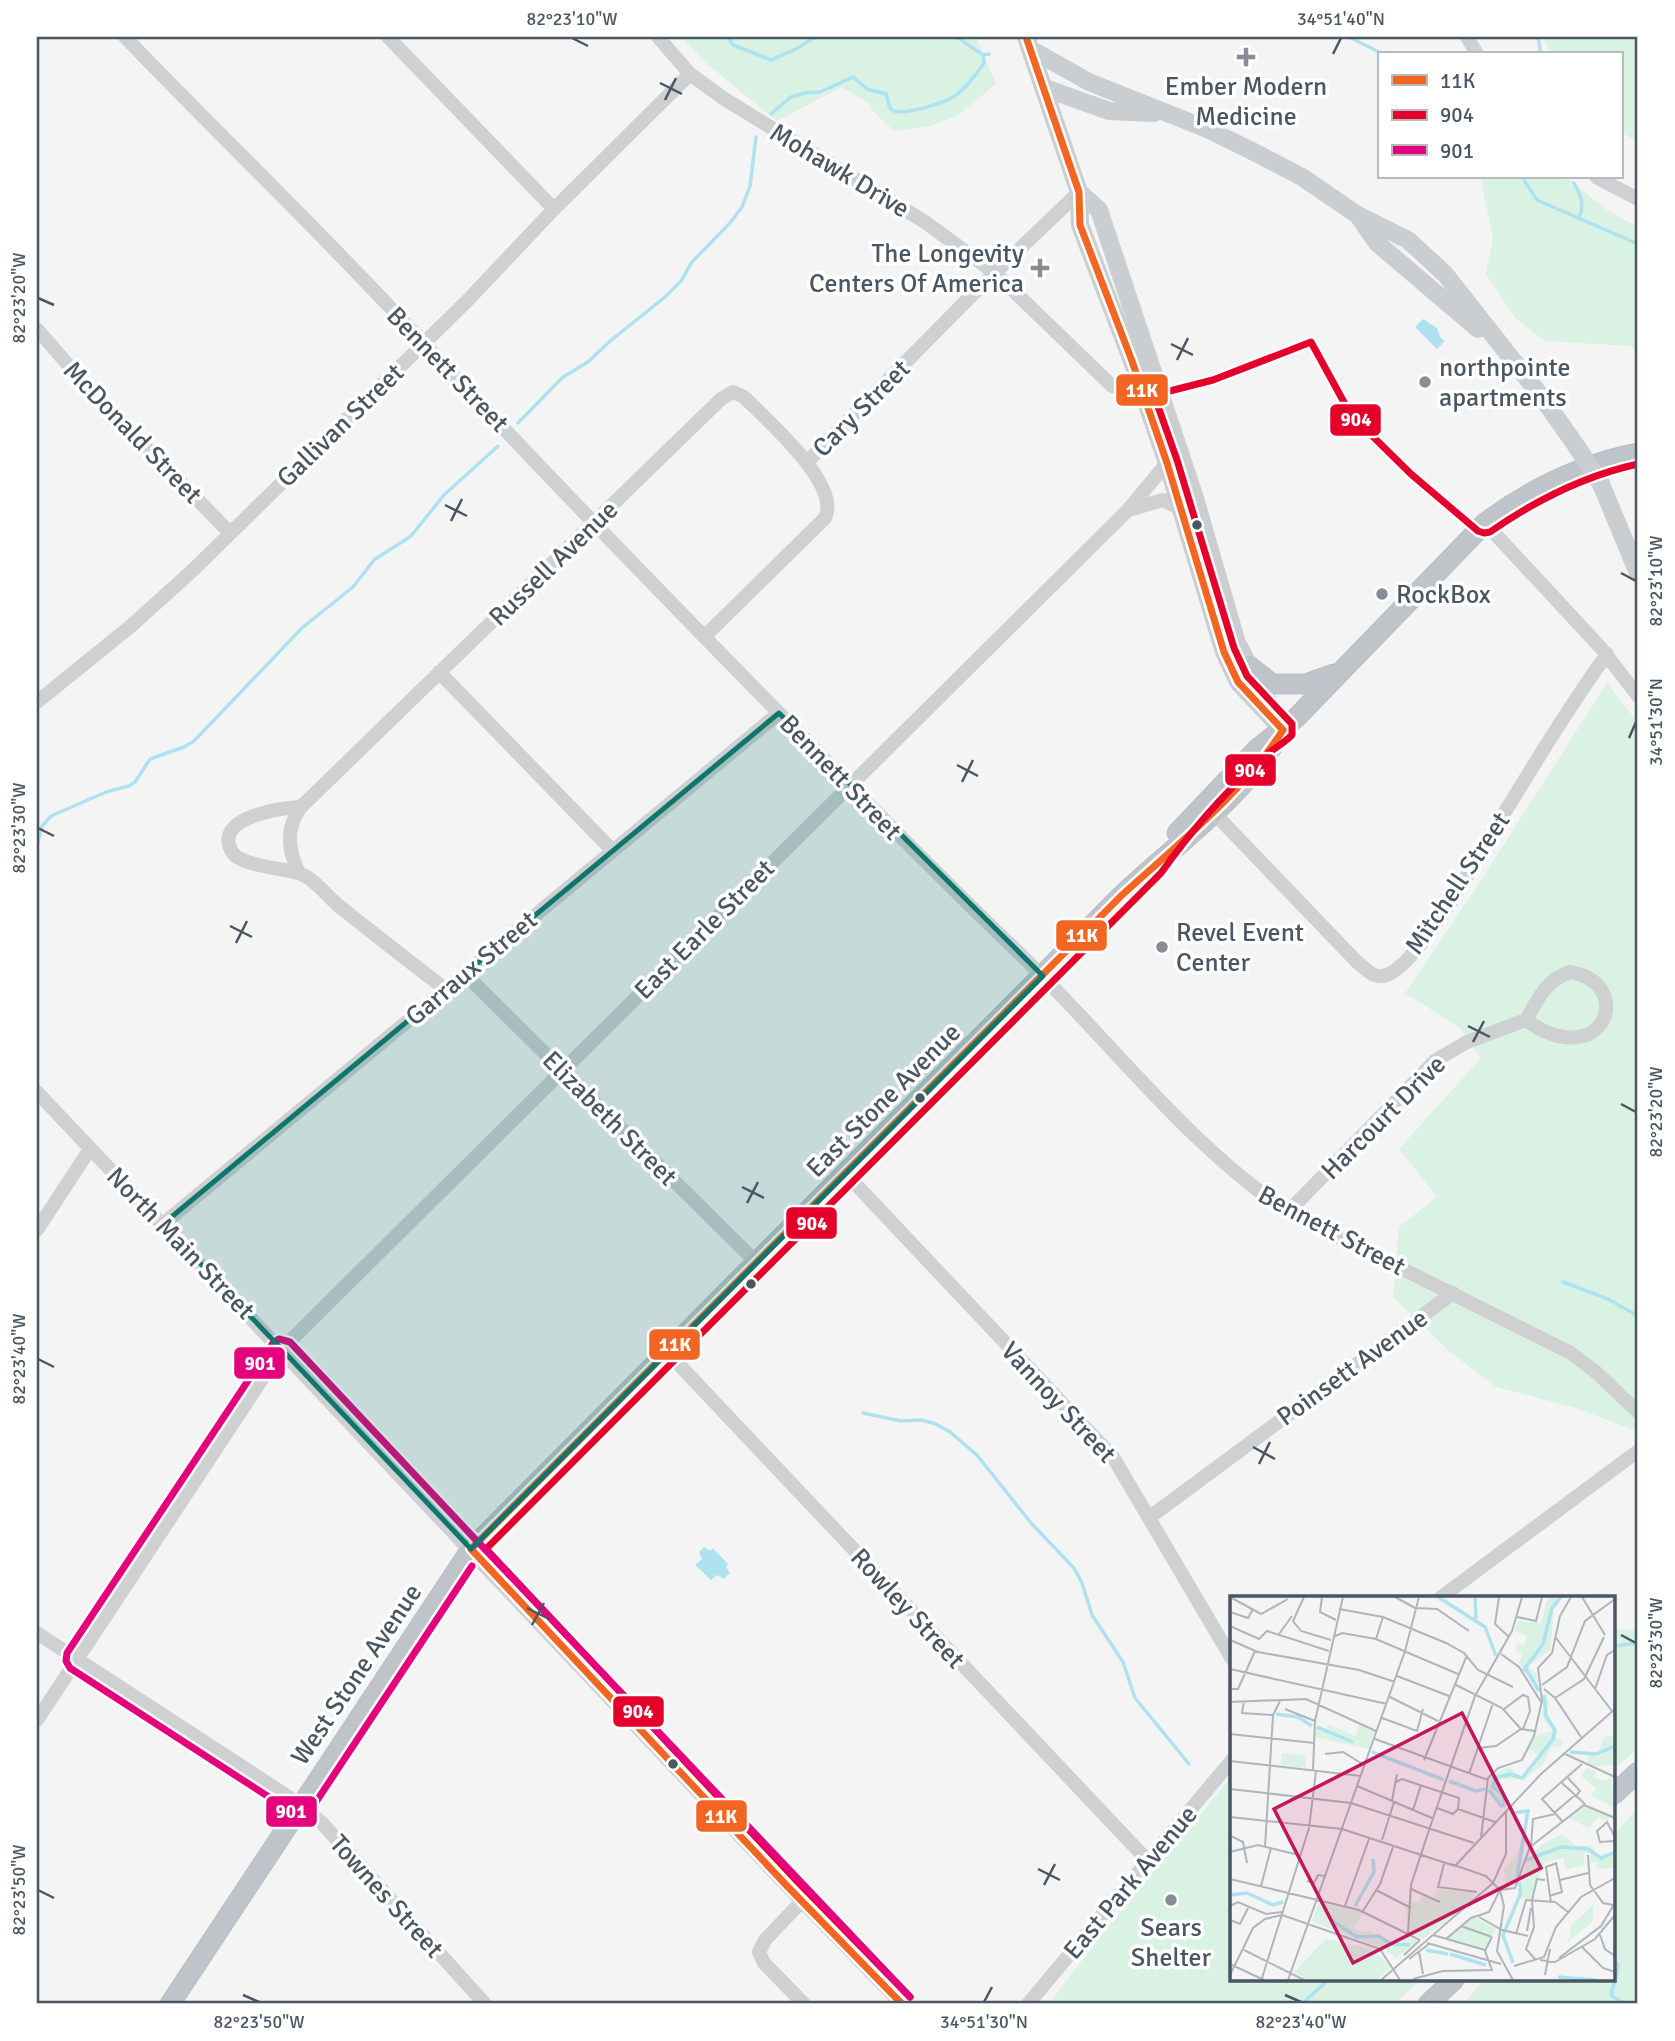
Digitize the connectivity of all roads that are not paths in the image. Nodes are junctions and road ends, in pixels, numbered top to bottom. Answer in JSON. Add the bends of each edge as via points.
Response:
{"nodes":[{"id":1,"x":125,"y":37,"type":"edge"},
{"id":2,"x":388,"y":37,"type":"edge"},
{"id":3,"x":658,"y":37,"type":"edge"},
{"id":4,"x":1029,"y":43,"type":"edge"},
{"id":5,"x":690,"y":74,"type":"junction"},
{"id":6,"x":1045,"y":88,"type":"junction"},
{"id":7,"x":1164,"y":113,"type":"junction"},
{"id":8,"x":1599,"y":178,"type":"edge"},
{"id":9,"x":1079,"y":192,"type":"junction"},
{"id":10,"x":1638,"y":199,"type":"edge"},
{"id":11,"x":554,"y":209,"type":"junction"},
{"id":12,"x":1356,"y":214,"type":"junction"},
{"id":13,"x":1393,"y":256,"type":"junction"},
{"id":14,"x":995,"y":273,"type":"junction"},
{"id":15,"x":1468,"y":304,"type":"junction"},
{"id":16,"x":37,"y":329,"type":"edge"},
{"id":17,"x":423,"y":343,"type":"junction"},
{"id":18,"x":1501,"y":345,"type":"junction"},
{"id":19,"x":1149,"y":385,"type":"junction"},
{"id":20,"x":1638,"y":453,"type":"edge"},
{"id":21,"x":808,"y":461,"type":"junction"},
{"id":22,"x":1167,"y":463,"type":"junction"},
{"id":23,"x":1181,"y":509,"type":"junction"},
{"id":24,"x":1128,"y":510,"type":"junction"},
{"id":25,"x":1485,"y":523,"type":"junction"},
{"id":26,"x":595,"y":524,"type":"junction"},
{"id":27,"x":230,"y":533,"type":"junction"},
{"id":28,"x":1638,"y":573,"type":"edge"},
{"id":29,"x":704,"y":637,"type":"junction"},
{"id":30,"x":1606,"y":654,"type":"junction"},
{"id":31,"x":1248,"y":665,"type":"junction"},
{"id":32,"x":439,"y":672,"type":"junction"},
{"id":33,"x":1339,"y":673,"type":"junction"},
{"id":34,"x":1638,"y":696,"type":"edge"},
{"id":35,"x":37,"y":702,"type":"edge"},
{"id":36,"x":779,"y":713,"type":"junction"},
{"id":37,"x":1283,"y":730,"type":"junction"},
{"id":38,"x":849,"y":785,"type":"junction"},
{"id":39,"x":301,"y":807,"type":"junction"},
{"id":40,"x":1215,"y":814,"type":"junction"},
{"id":41,"x":612,"y":850,"type":"junction"},
{"id":42,"x":1154,"y":865,"type":"junction"},
{"id":43,"x":299,"y":873,"type":"junction"},
{"id":44,"x":464,"y":973,"type":"junction"},
{"id":45,"x":1042,"y":976,"type":"junction"},
{"id":46,"x":445,"y":989,"type":"junction"},
{"id":47,"x":1526,"y":1020,"type":"junction"},
{"id":48,"x":562,"y":1070,"type":"junction"},
{"id":49,"x":37,"y":1092,"type":"edge"},
{"id":50,"x":90,"y":1149,"type":"junction"},
{"id":51,"x":846,"y":1174,"type":"junction"},
{"id":52,"x":1288,"y":1212,"type":"junction"},
{"id":53,"x":163,"y":1224,"type":"junction"},
{"id":54,"x":37,"y":1230,"type":"edge"},
{"id":55,"x":756,"y":1262,"type":"junction"},
{"id":56,"x":1452,"y":1293,"type":"junction"},
{"id":57,"x":282,"y":1349,"type":"junction"},
{"id":58,"x":668,"y":1353,"type":"junction"},
{"id":59,"x":1638,"y":1412,"type":"edge"},
{"id":60,"x":1638,"y":1451,"type":"edge"},
{"id":61,"x":1150,"y":1517,"type":"junction"},
{"id":62,"x":471,"y":1549,"type":"junction"},
{"id":63,"x":1443,"y":1596,"type":"edge"},
{"id":64,"x":37,"y":1633,"type":"edge"},
{"id":65,"x":1230,"y":1656,"type":"edge"},
{"id":66,"x":76,"y":1659,"type":"junction"},
{"id":67,"x":37,"y":1720,"type":"edge"},
{"id":68,"x":1230,"y":1761,"type":"edge"},
{"id":69,"x":1638,"y":1772,"type":"edge"},
{"id":70,"x":1616,"y":1792,"type":"edge"},
{"id":71,"x":301,"y":1805,"type":"junction"},
{"id":72,"x":1149,"y":1862,"type":"junction"},
{"id":73,"x":802,"y":1901,"type":"junction"},
{"id":74,"x":1452,"y":1982,"type":"edge"},
{"id":75,"x":170,"y":2004,"type":"edge"},
{"id":76,"x":485,"y":2004,"type":"edge"},
{"id":77,"x":804,"y":2004,"type":"edge"},
{"id":78,"x":902,"y":2004,"type":"edge"},
{"id":79,"x":1028,"y":2004,"type":"edge"},
{"id":80,"x":1429,"y":2004,"type":"edge"}],
"edges":[{"from":1,"to":17,"type":"street","name":"Bennett Street"},
{"from":2,"to":11,"type":"street"},
{"from":3,"to":5,"type":"street","name":"Mohawk Drive"},
{"from":4,"to":6,"type":"main road"},
{"from":4,"to":7,"type":"main road","via":[[1089,82]]},
{"from":5,"to":11,"type":"street","name":"Gallivan Street"},
{"from":5,"to":14,"type":"street","name":"Mohawk Drive","via":[[925,222]]},
{"from":6,"to":7,"type":"main road","via":[[1109,111]]},
{"from":6,"to":9,"type":"main road"},
{"from":7,"to":12,"type":"main road","via":[[1207,128],[1302,177]]},
{"from":8,"to":10,"type":"street"},
{"from":9,"to":14,"type":"street","name":"Cary Street"},
{"from":9,"to":19,"type":"main road","via":[[1080,225]]},
{"from":11,"to":17,"type":"street","name":"Gallivan Street"},
{"from":12,"to":13,"type":"main road"},
{"from":12,"to":15,"type":"main road","via":[[1408,240],[1445,274]]},
{"from":13,"to":15,"type":"main road","via":[[1401,250],[1410,255]]},
{"from":13,"to":18,"type":"main road"},
{"from":14,"to":19,"type":"street","name":"Mohawk Drive","via":[[1112,386],[1129,390]]},
{"from":14,"to":21,"type":"street","name":"Cary Street"},
{"from":15,"to":18,"type":"main road"},
{"from":16,"to":27,"type":"street","name":"McDonald Street"},
{"from":17,"to":26,"type":"street","name":"Bennett Street"},
{"from":17,"to":27,"type":"street","name":"Gallivan Street"},
{"from":18,"to":28,"type":"main road","bridge":true,"via":[[1601,484]]},
{"from":19,"to":22,"type":"main road"},
{"from":19,"to":31,"type":"main road","via":[[1194,495],[1230,621]]},
{"from":20,"to":25,"type":"highway","name":"East Stone Avenue","via":[[1562,475]]},
{"from":21,"to":26,"type":"street","name":"Russell Avenue","via":[[744,397],[733,392]]},
{"from":21,"to":29,"type":"street","name":"Cary Street","via":[[828,502],[825,518]]},
{"from":22,"to":23,"type":"main road"},
{"from":22,"to":24,"type":"street","name":"East Earle Street"},
{"from":23,"to":24,"type":"street","name":"East Earle Street","via":[[1163,499]]},
{"from":23,"to":37,"type":"main road","via":[[1224,652],[1238,682]]},
{"from":24,"to":38,"type":"street","name":"East Earle Street"},
{"from":25,"to":30,"type":"street"},
{"from":25,"to":33,"type":"highway","name":"East Stone Avenue"},
{"from":26,"to":29,"type":"street","name":"Bennett Street"},
{"from":26,"to":32,"type":"street","name":"Russell Avenue"},
{"from":27,"to":35,"type":"street","name":"Gallivan Street","via":[[131,626]]},
{"from":29,"to":36,"type":"street","name":"Bennett Street"},
{"from":30,"to":34,"type":"street"},
{"from":30,"to":40,"type":"street","name":"Mitchell Street","via":[[1444,913],[1399,968],[1379,977],[1356,961]]},
{"from":31,"to":33,"type":"highway","via":[[1272,684],[1306,684]]},
{"from":31,"to":37,"type":"main road"},
{"from":32,"to":39,"type":"street","name":"Russell Avenue"},
{"from":32,"to":41,"type":"street"},
{"from":33,"to":37,"type":"highway","name":"East Stone Avenue"},
{"from":36,"to":38,"type":"street","name":"Bennett Street"},
{"from":36,"to":41,"type":"street","name":"Garraux Street"},
{"from":37,"to":40,"type":"highway","name":"East Stone Avenue","via":[[1269,753]]},
{"from":37,"to":42,"type":"highway","name":"East Stone Avenue","via":[[1208,797]]},
{"from":38,"to":45,"type":"street","name":"Bennett Street"},
{"from":38,"to":48,"type":"street","name":"East Earle Street"},
{"from":39,"to":43,"type":"street","name":"Russell Avenue","via":[[289,834],[292,860]]},
{"from":39,"to":43,"type":"street","via":[[255,814],[235,827],[230,842],[237,857]]},
{"from":40,"to":42,"type":"highway","name":"East Stone Avenue"},
{"from":41,"to":44,"type":"street","name":"Garraux Street"},
{"from":42,"to":45,"type":"highway","name":"East Stone Avenue"},
{"from":43,"to":46,"type":"street"},
{"from":44,"to":46,"type":"street","name":"Garraux Street"},
{"from":44,"to":48,"type":"street","name":"Elizabeth Street"},
{"from":45,"to":51,"type":"highway","name":"East Stone Avenue"},
{"from":45,"to":52,"type":"street","name":"Bennett Street","via":[[1207,1148]]},
{"from":46,"to":53,"type":"street","name":"Garraux Street"},
{"from":47,"to":47,"type":"street","via":[[1537,1028],[1579,1038],[1598,1027],[1605,999],[1594,980],[1570,972],[1542,990]]},
{"from":47,"to":52,"type":"street","name":"Harcourt Drive","via":[[1467,1042],[1436,1060]]},
{"from":48,"to":55,"type":"street","name":"Elizabeth Street"},
{"from":48,"to":57,"type":"street","name":"East Earle Street"},
{"from":49,"to":50,"type":"street","name":"North Main Street"},
{"from":50,"to":53,"type":"street","name":"North Main Street"},
{"from":50,"to":54,"type":"street"},
{"from":51,"to":55,"type":"highway","name":"East Stone Avenue"},
{"from":51,"to":61,"type":"street","name":"Vannoy Street","via":[[1113,1457]]},
{"from":52,"to":56,"type":"street","name":"Bennett Street"},
{"from":53,"to":57,"type":"street","name":"North Main Street"},
{"from":55,"to":58,"type":"highway","name":"East Stone Avenue"},
{"from":56,"to":59,"type":"street","name":"Bennett Street","via":[[1571,1353]]},
{"from":56,"to":61,"type":"street","name":"Poinsett Avenue"},
{"from":57,"to":62,"type":"street","name":"North Main Street"},
{"from":57,"to":66,"type":"street","name":"East Earle Street"},
{"from":58,"to":62,"type":"highway","name":"East Stone Avenue"},
{"from":58,"to":72,"type":"street","name":"Rowley Street"},
{"from":60,"to":63,"type":"street"},
{"from":61,"to":65,"type":"street","name":"Vannoy Street"},
{"from":62,"to":71,"type":"highway","name":"West Stone Avenue"},
{"from":62,"to":73,"type":"street","name":"North Main Street"},
{"from":64,"to":66,"type":"street","name":"Townes Street"},
{"from":66,"to":67,"type":"street","name":"East Earle Street"},
{"from":66,"to":71,"type":"street","name":"Townes Street"},
{"from":68,"to":72,"type":"street","name":"East Park Avenue"},
{"from":69,"to":70,"type":"highway"},
{"from":71,"to":75,"type":"highway","name":"West Stone Avenue"},
{"from":71,"to":76,"type":"street","name":"Townes Street"},
{"from":72,"to":79,"type":"street","name":"East Park Avenue"},
{"from":73,"to":77,"type":"street","via":[[759,1952]]},
{"from":73,"to":78,"type":"street","name":"North Main Street"},
{"from":74,"to":80,"type":"highway"}]}
